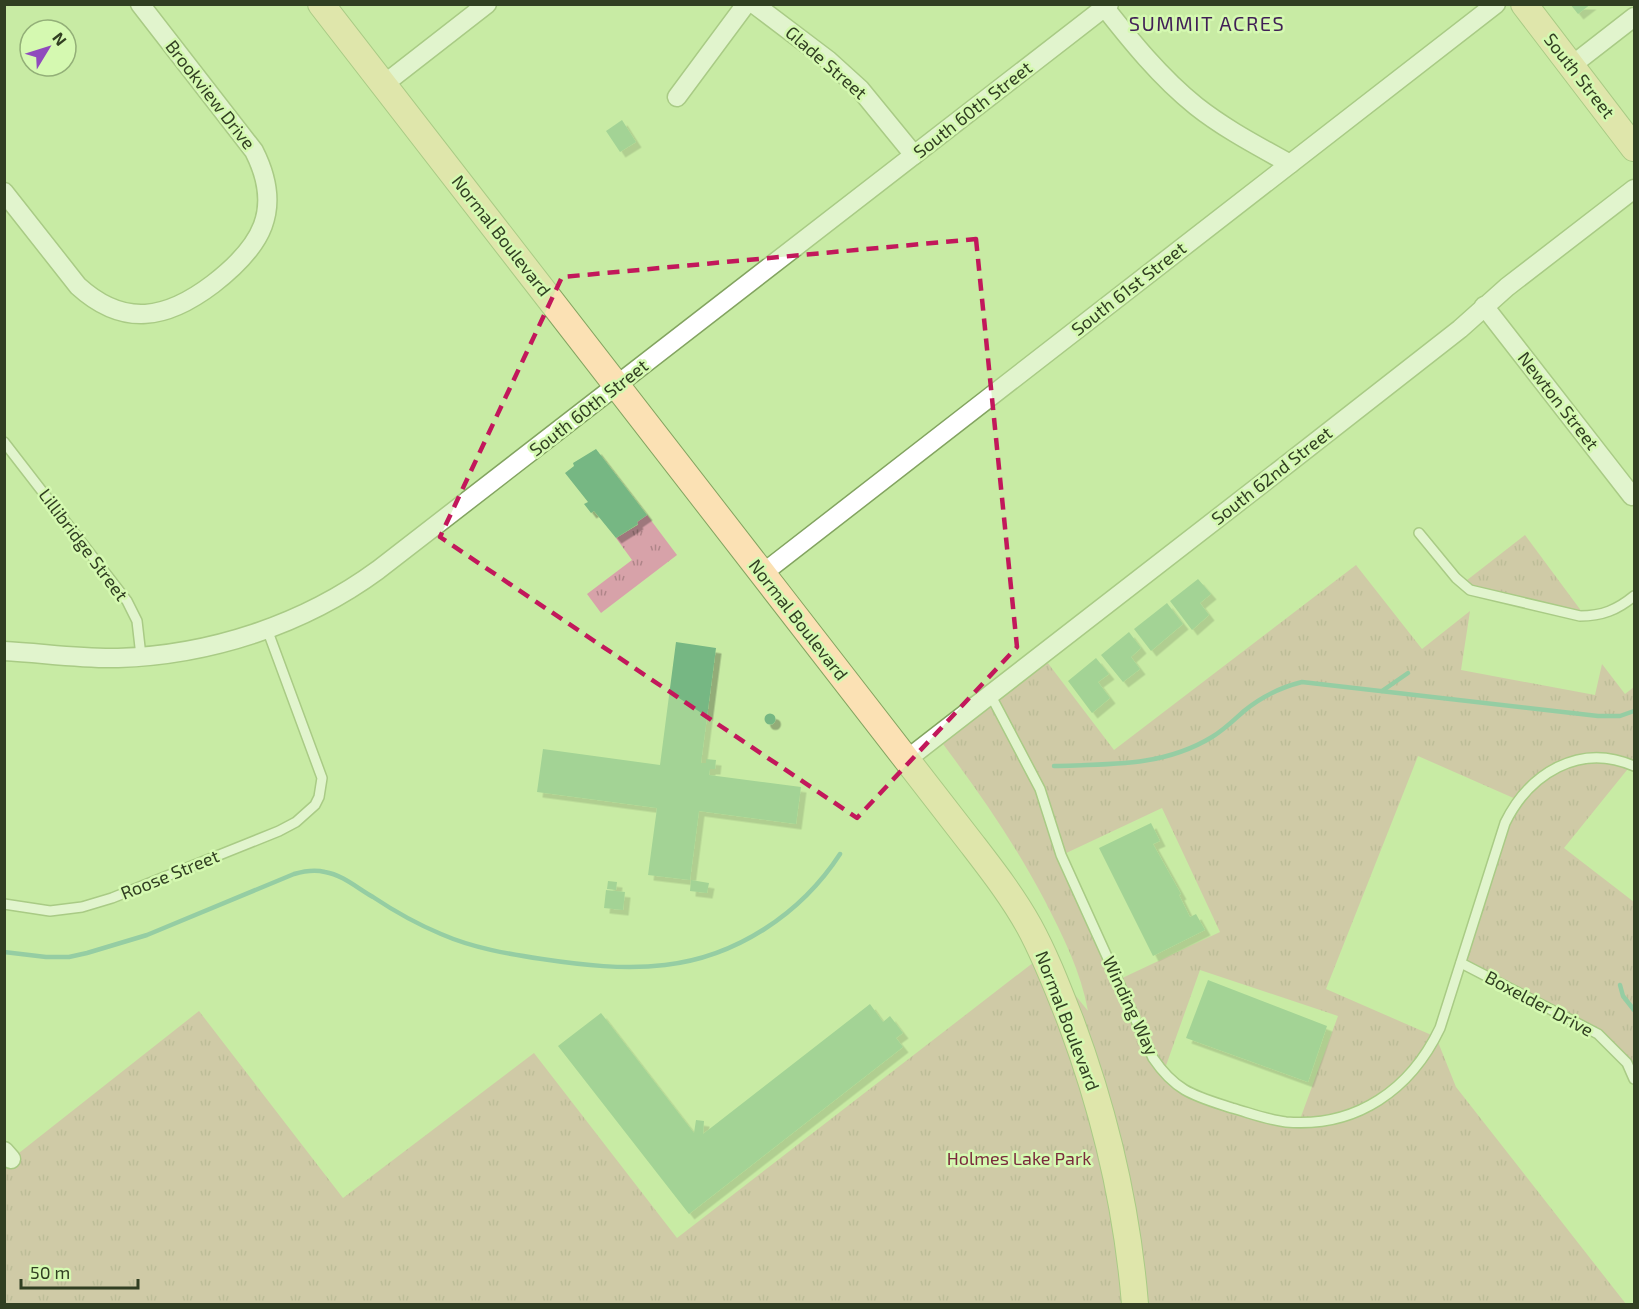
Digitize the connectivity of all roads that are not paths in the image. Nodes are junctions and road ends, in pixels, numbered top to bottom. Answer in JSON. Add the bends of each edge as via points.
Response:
{"nodes":[{"id":1,"x":140,"y":4,"type":"edge"},
{"id":2,"x":321,"y":4,"type":"edge"},
{"id":3,"x":487,"y":4,"type":"edge"},
{"id":4,"x":746,"y":4,"type":"edge"},
{"id":5,"x":754,"y":4,"type":"edge"},
{"id":6,"x":1496,"y":4,"type":"edge"},
{"id":7,"x":1524,"y":4,"type":"edge"},
{"id":8,"x":1105,"y":6,"type":"edge"},
{"id":9,"x":1635,"y":17,"type":"edge"},
{"id":10,"x":1571,"y":66,"type":"junction"},
{"id":11,"x":383,"y":85,"type":"junction"},
{"id":12,"x":677,"y":97,"type":"dead end"},
{"id":13,"x":1635,"y":148,"type":"edge"},
{"id":14,"x":914,"y":155,"type":"junction"},
{"id":15,"x":1290,"y":164,"type":"junction"},
{"id":16,"x":1635,"y":189,"type":"edge"},
{"id":17,"x":4,"y":192,"type":"edge"},
{"id":18,"x":1484,"y":306,"type":"junction"},
{"id":19,"x":617,"y":386,"type":"junction"},
{"id":20,"x":4,"y":442,"type":"edge"},
{"id":21,"x":1632,"y":496,"type":"dead end"},
{"id":22,"x":1419,"y":533,"type":"dead end"},
{"id":23,"x":762,"y":574,"type":"junction"},
{"id":24,"x":1635,"y":596,"type":"edge"},
{"id":25,"x":267,"y":629,"type":"junction"},
{"id":26,"x":4,"y":651,"type":"edge"},
{"id":27,"x":141,"y":656,"type":"junction"},
{"id":28,"x":990,"y":694,"type":"junction"},
{"id":29,"x":906,"y":760,"type":"junction"},
{"id":30,"x":1635,"y":766,"type":"edge"},
{"id":31,"x":4,"y":904,"type":"edge"},
{"id":32,"x":1461,"y":963,"type":"junction"},
{"id":33,"x":1635,"y":1079,"type":"edge"},
{"id":34,"x":1135,"y":1305,"type":"edge"}],
"edges":[{"from":1,"to":17,"type":"street","name":"Brookview Drive","via":[[254,151],[265,178],[266,212],[246,256],[177,308],[159,313],[124,312],[106,306],[78,286]]},
{"from":2,"to":11,"type":"main road","name":"Normal Boulevard"},
{"from":3,"to":11,"type":"street"},
{"from":4,"to":12,"type":"street"},
{"from":5,"to":14,"type":"street","name":"Glade Street","via":[[860,89]]},
{"from":6,"to":15,"type":"street","name":"South 61st Street"},
{"from":7,"to":10,"type":"main road","name":"South Street"},
{"from":8,"to":14,"type":"street","name":"South 60th Street"},
{"from":8,"to":15,"type":"street","via":[[1140,51],[1196,106]]},
{"from":9,"to":10,"type":"street"},
{"from":10,"to":13,"type":"main road","name":"South Street"},
{"from":11,"to":19,"type":"main road","name":"Normal Boulevard"},
{"from":14,"to":19,"type":"street","name":"South 60th Street"},
{"from":15,"to":23,"type":"street","name":"South 61st Street"},
{"from":16,"to":18,"type":"street","name":"South 62nd Street"},
{"from":18,"to":21,"type":"street","name":"Newton Street"},
{"from":18,"to":28,"type":"street","name":"South 62nd Street","via":[[1460,329]]},
{"from":19,"to":23,"type":"main road","name":"Normal Boulevard"},
{"from":19,"to":25,"type":"street","name":"South 60th Street","via":[[362,582]]},
{"from":20,"to":27,"type":"lane","name":"Lillibridge Street","via":[[127,601],[137,621]]},
{"from":22,"to":24,"type":"lane","via":[[1470,590],[1580,616],[1609,612]]},
{"from":23,"to":29,"type":"main road","name":"Normal Boulevard"},
{"from":25,"to":27,"type":"street","name":"South 60th Street","via":[[203,647]]},
{"from":25,"to":31,"type":"lane","name":"Roose Street","via":[[322,778],[320,797],[310,811],[279,831],[98,903],[50,911]]},
{"from":26,"to":27,"type":"street","name":"South 60th Street"},
{"from":28,"to":29,"type":"street","name":"South 62nd Street"},
{"from":28,"to":32,"type":"lane","name":"Winding Way","via":[[1040,789],[1061,855],[1153,1058],[1177,1086],[1203,1098],[1286,1122],[1319,1121],[1359,1110],[1381,1099],[1418,1066],[1440,1028]]},
{"from":29,"to":34,"type":"main road","name":"Normal Boulevard","via":[[1006,888],[1056,982],[1091,1080],[1115,1167]]},
{"from":30,"to":32,"type":"lane","name":"Winding Way","via":[[1611,760],[1572,762],[1541,777],[1526,790],[1505,824]]},
{"from":32,"to":33,"type":"lane","name":"Boxelder Drive","via":[[1598,1034],[1627,1063]]}]}
